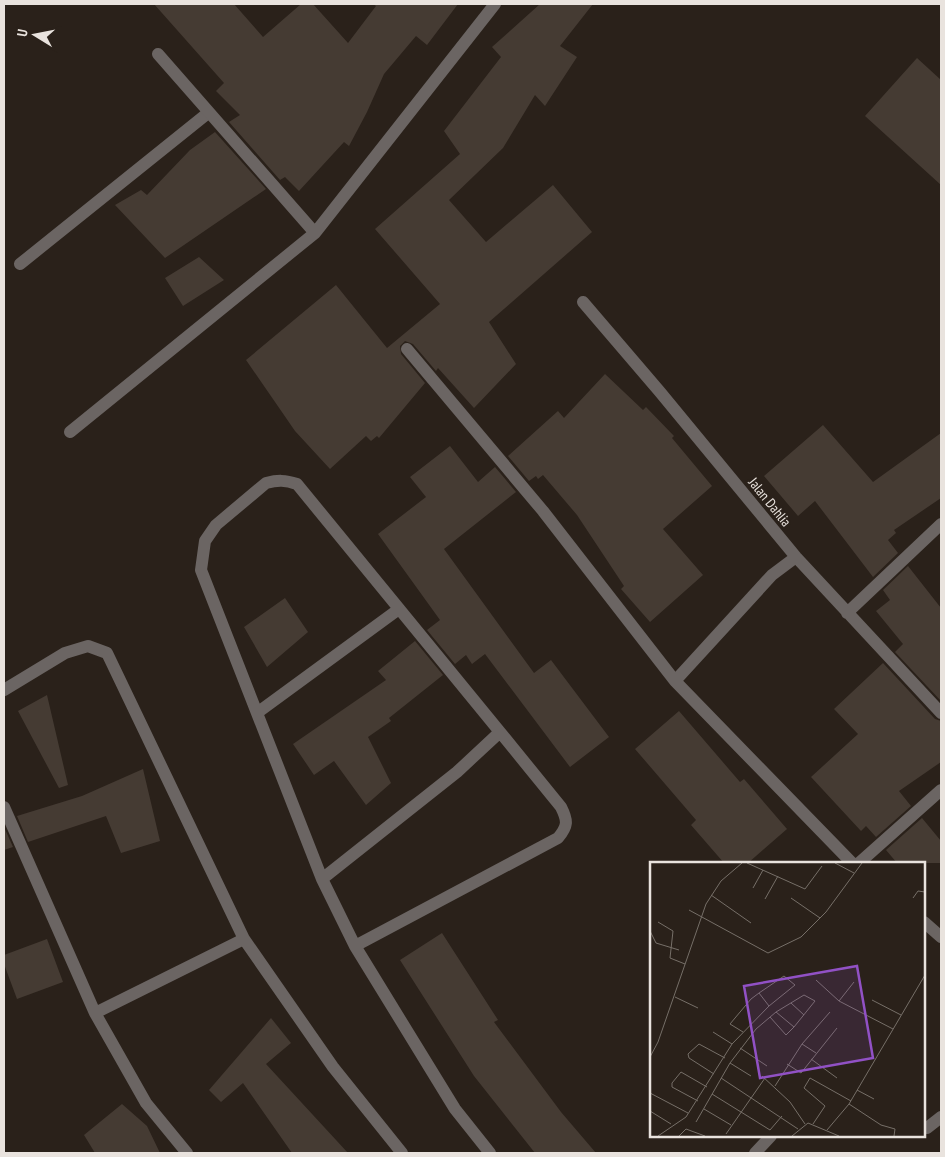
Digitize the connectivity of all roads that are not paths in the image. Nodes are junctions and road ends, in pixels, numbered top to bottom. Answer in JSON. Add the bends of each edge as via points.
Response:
{"nodes":[{"id":1,"x":495,"y":4,"type":"edge"},
{"id":2,"x":158,"y":54,"type":"dead end"},
{"id":3,"x":208,"y":113,"type":"junction"},
{"id":4,"x":316,"y":233,"type":"junction"},
{"id":5,"x":20,"y":264,"type":"dead end"},
{"id":6,"x":583,"y":302,"type":"dead end"},
{"id":7,"x":407,"y":349,"type":"dead end"},
{"id":8,"x":70,"y":432,"type":"dead end"},
{"id":9,"x":941,"y":524,"type":"edge"},
{"id":10,"x":796,"y":557,"type":"junction"},
{"id":11,"x":399,"y":609,"type":"junction"},
{"id":12,"x":847,"y":613,"type":"junction"},
{"id":13,"x":675,"y":681,"type":"junction"},
{"id":14,"x":4,"y":690,"type":"edge"},
{"id":15,"x":257,"y":713,"type":"junction"},
{"id":16,"x":941,"y":713,"type":"edge"},
{"id":17,"x":500,"y":732,"type":"junction"},
{"id":18,"x":941,"y":790,"type":"edge"},
{"id":19,"x":4,"y":807,"type":"edge"},
{"id":20,"x":851,"y":862,"type":"edge"},
{"id":21,"x":860,"y":862,"type":"edge"},
{"id":22,"x":322,"y":879,"type":"junction"},
{"id":23,"x":925,"y":923,"type":"edge"},
{"id":24,"x":941,"y":937,"type":"edge"},
{"id":25,"x":244,"y":938,"type":"junction"},
{"id":26,"x":354,"y":946,"type":"junction"},
{"id":27,"x":95,"y":1013,"type":"junction"},
{"id":28,"x":941,"y":1117,"type":"edge"},
{"id":29,"x":927,"y":1128,"type":"dead end"},
{"id":30,"x":770,"y":1137,"type":"edge"},
{"id":31,"x":187,"y":1153,"type":"edge"},
{"id":32,"x":402,"y":1153,"type":"edge"},
{"id":33,"x":490,"y":1153,"type":"edge"},
{"id":34,"x":755,"y":1153,"type":"edge"}],
"edges":[{"from":1,"to":4,"type":"street"},
{"from":2,"to":3,"type":"street"},
{"from":3,"to":4,"type":"street"},
{"from":3,"to":5,"type":"street"},
{"from":4,"to":8,"type":"street"},
{"from":6,"to":10,"type":"street","name":"Jalan Dahlia"},
{"from":7,"to":13,"type":"street","via":[[543,511]]},
{"from":9,"to":12,"type":"street"},
{"from":10,"to":12,"type":"street","name":"Jalan Dahlia"},
{"from":10,"to":13,"type":"street","via":[[772,575]]},
{"from":11,"to":15,"type":"street"},
{"from":11,"to":15,"type":"street","via":[[297,484],[285,480],[266,483],[216,525],[204,541],[201,570]]},
{"from":11,"to":17,"type":"street"},
{"from":12,"to":16,"type":"street","name":"Jalan Dahlia"},
{"from":13,"to":20,"type":"street"},
{"from":14,"to":25,"type":"street","via":[[65,653],[88,646],[107,653]]},
{"from":15,"to":22,"type":"street"},
{"from":17,"to":22,"type":"street","via":[[457,772]]},
{"from":17,"to":26,"type":"street","via":[[561,807],[567,818],[566,827],[558,838]]},
{"from":18,"to":21,"type":"street"},
{"from":19,"to":27,"type":"street"},
{"from":22,"to":26,"type":"street"},
{"from":23,"to":24,"type":"street"},
{"from":25,"to":27,"type":"street"},
{"from":25,"to":32,"type":"street","via":[[333,1067]]},
{"from":26,"to":33,"type":"street","via":[[455,1109]]},
{"from":27,"to":31,"type":"street","via":[[146,1103]]},
{"from":28,"to":29,"type":"street"},
{"from":30,"to":34,"type":"street"}]}
